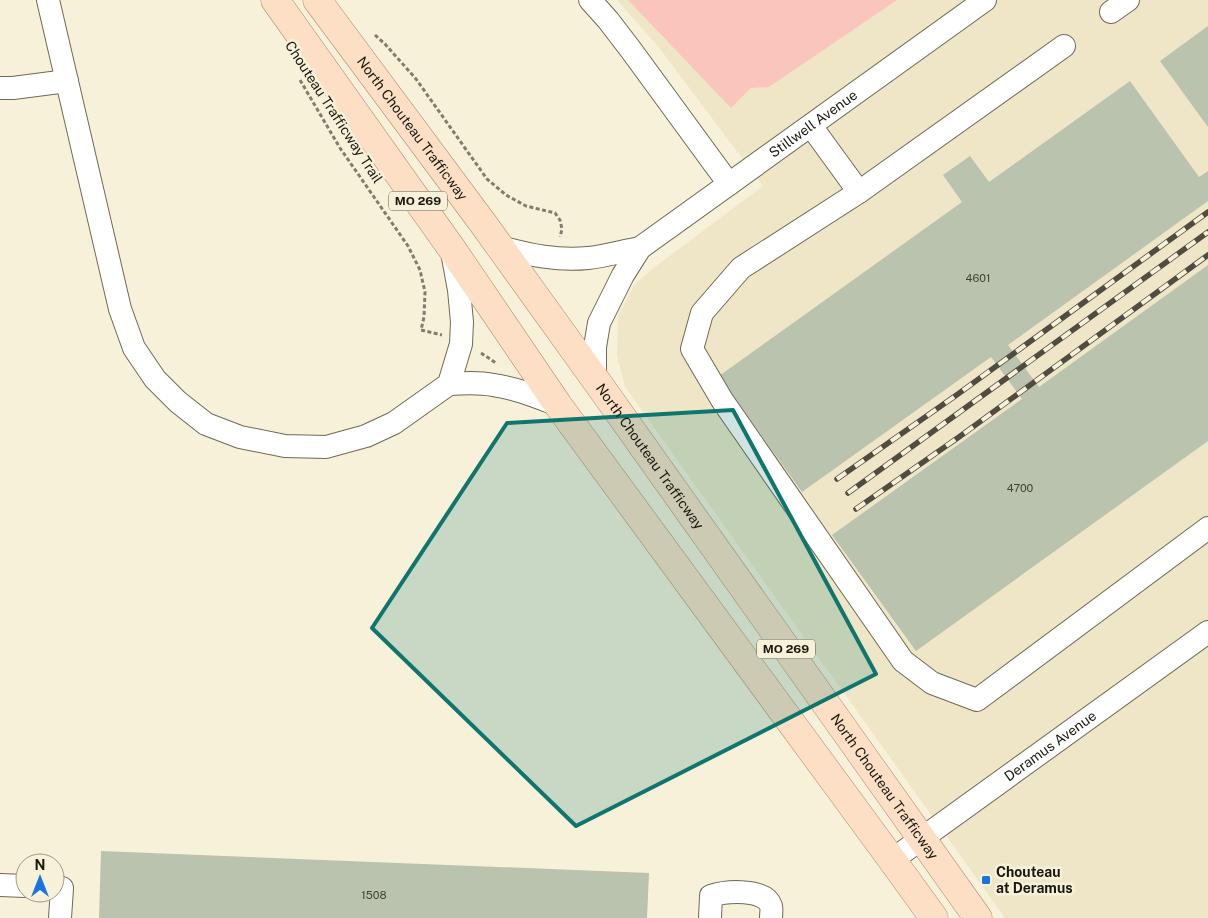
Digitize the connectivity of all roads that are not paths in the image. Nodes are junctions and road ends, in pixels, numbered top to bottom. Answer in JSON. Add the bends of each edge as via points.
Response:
{"nodes":[{"id":1,"x":48,"y":0,"type":"edge"},
{"id":2,"x":275,"y":0,"type":"edge"},
{"id":3,"x":316,"y":0,"type":"edge"},
{"id":4,"x":590,"y":0,"type":"edge"},
{"id":5,"x":985,"y":0,"type":"edge"},
{"id":6,"x":1064,"y":46,"type":"dead end"},
{"id":7,"x":67,"y":81,"type":"junction"},
{"id":8,"x":0,"y":88,"type":"edge"},
{"id":9,"x":811,"y":126,"type":"junction"},
{"id":10,"x":729,"y":184,"type":"junction"},
{"id":11,"x":859,"y":192,"type":"junction"},
{"id":12,"x":500,"y":247,"type":"junction"},
{"id":13,"x":640,"y":248,"type":"junction"},
{"id":14,"x":452,"y":249,"type":"junction"},
{"id":15,"x":596,"y":379,"type":"junction"},
{"id":16,"x":449,"y":384,"type":"junction"},
{"id":17,"x":558,"y":405,"type":"junction"},
{"id":18,"x":1208,"y":528,"type":"edge"},
{"id":19,"x":1208,"y":632,"type":"edge"},
{"id":20,"x":922,"y":839,"type":"junction"},
{"id":21,"x":892,"y":860,"type":"junction"},
{"id":22,"x":0,"y":885,"type":"edge"},
{"id":23,"x":15,"y":886,"type":"edge"},
{"id":24,"x":61,"y":903,"type":"edge"},
{"id":25,"x":60,"y":918,"type":"edge"},
{"id":26,"x":710,"y":918,"type":"edge"},
{"id":27,"x":771,"y":918,"type":"edge"},
{"id":28,"x":934,"y":918,"type":"edge"},
{"id":29,"x":978,"y":918,"type":"edge"}],
"edges":[{"from":1,"to":7,"type":"street"},
{"from":2,"to":14,"type":"main road","number":"MO 269"},
{"from":3,"to":12,"type":"main road","name":"North Chouteau Trafficway","number":"MO 269"},
{"from":4,"to":10,"type":"street","via":[[631,50]]},
{"from":5,"to":9,"type":"street","name":"Stillwell Avenue"},
{"from":6,"to":11,"type":"street"},
{"from":7,"to":8,"type":"street"},
{"from":7,"to":16,"type":"street","via":[[120,309],[134,348],[155,379],[178,402],[206,424],[240,437],[285,446],[326,447],[366,436],[394,423]]},
{"from":9,"to":10,"type":"street","name":"Stillwell Avenue"},
{"from":9,"to":11,"type":"street"},
{"from":10,"to":13,"type":"street","name":"Stillwell Avenue"},
{"from":11,"to":18,"type":"street","via":[[741,268],[702,313],[692,349],[722,400],[903,661],[932,683],[977,700]]},
{"from":12,"to":13,"type":"street","name":"Stillwell Avenue","via":[[552,258],[587,258]]},
{"from":12,"to":15,"type":"main road","name":"North Chouteau Trafficway","number":"MO 269"},
{"from":13,"to":15,"type":"street","name":"Stillwell Avenue","via":[[599,323],[595,347]]},
{"from":14,"to":16,"type":"street","via":[[462,322],[461,340]]},
{"from":14,"to":17,"type":"main road","number":"MO 269"},
{"from":15,"to":20,"type":"main road","name":"North Chouteau Trafficway","number":"MO 269"},
{"from":16,"to":17,"type":"street","via":[[502,386]]},
{"from":17,"to":21,"type":"main road","number":"MO 269"},
{"from":19,"to":20,"type":"street","name":"Deramus Avenue"},
{"from":20,"to":21,"type":"street","name":"Deramus Avenue"},
{"from":20,"to":29,"type":"main road","name":"North Chouteau Trafficway","number":"MO 269"},
{"from":21,"to":28,"type":"main road","number":"MO 269"},
{"from":22,"to":23,"type":"street"},
{"from":24,"to":25,"type":"street"},
{"from":26,"to":27,"type":"street","via":[[711,896],[751,893],[765,897],[771,907]]}]}
